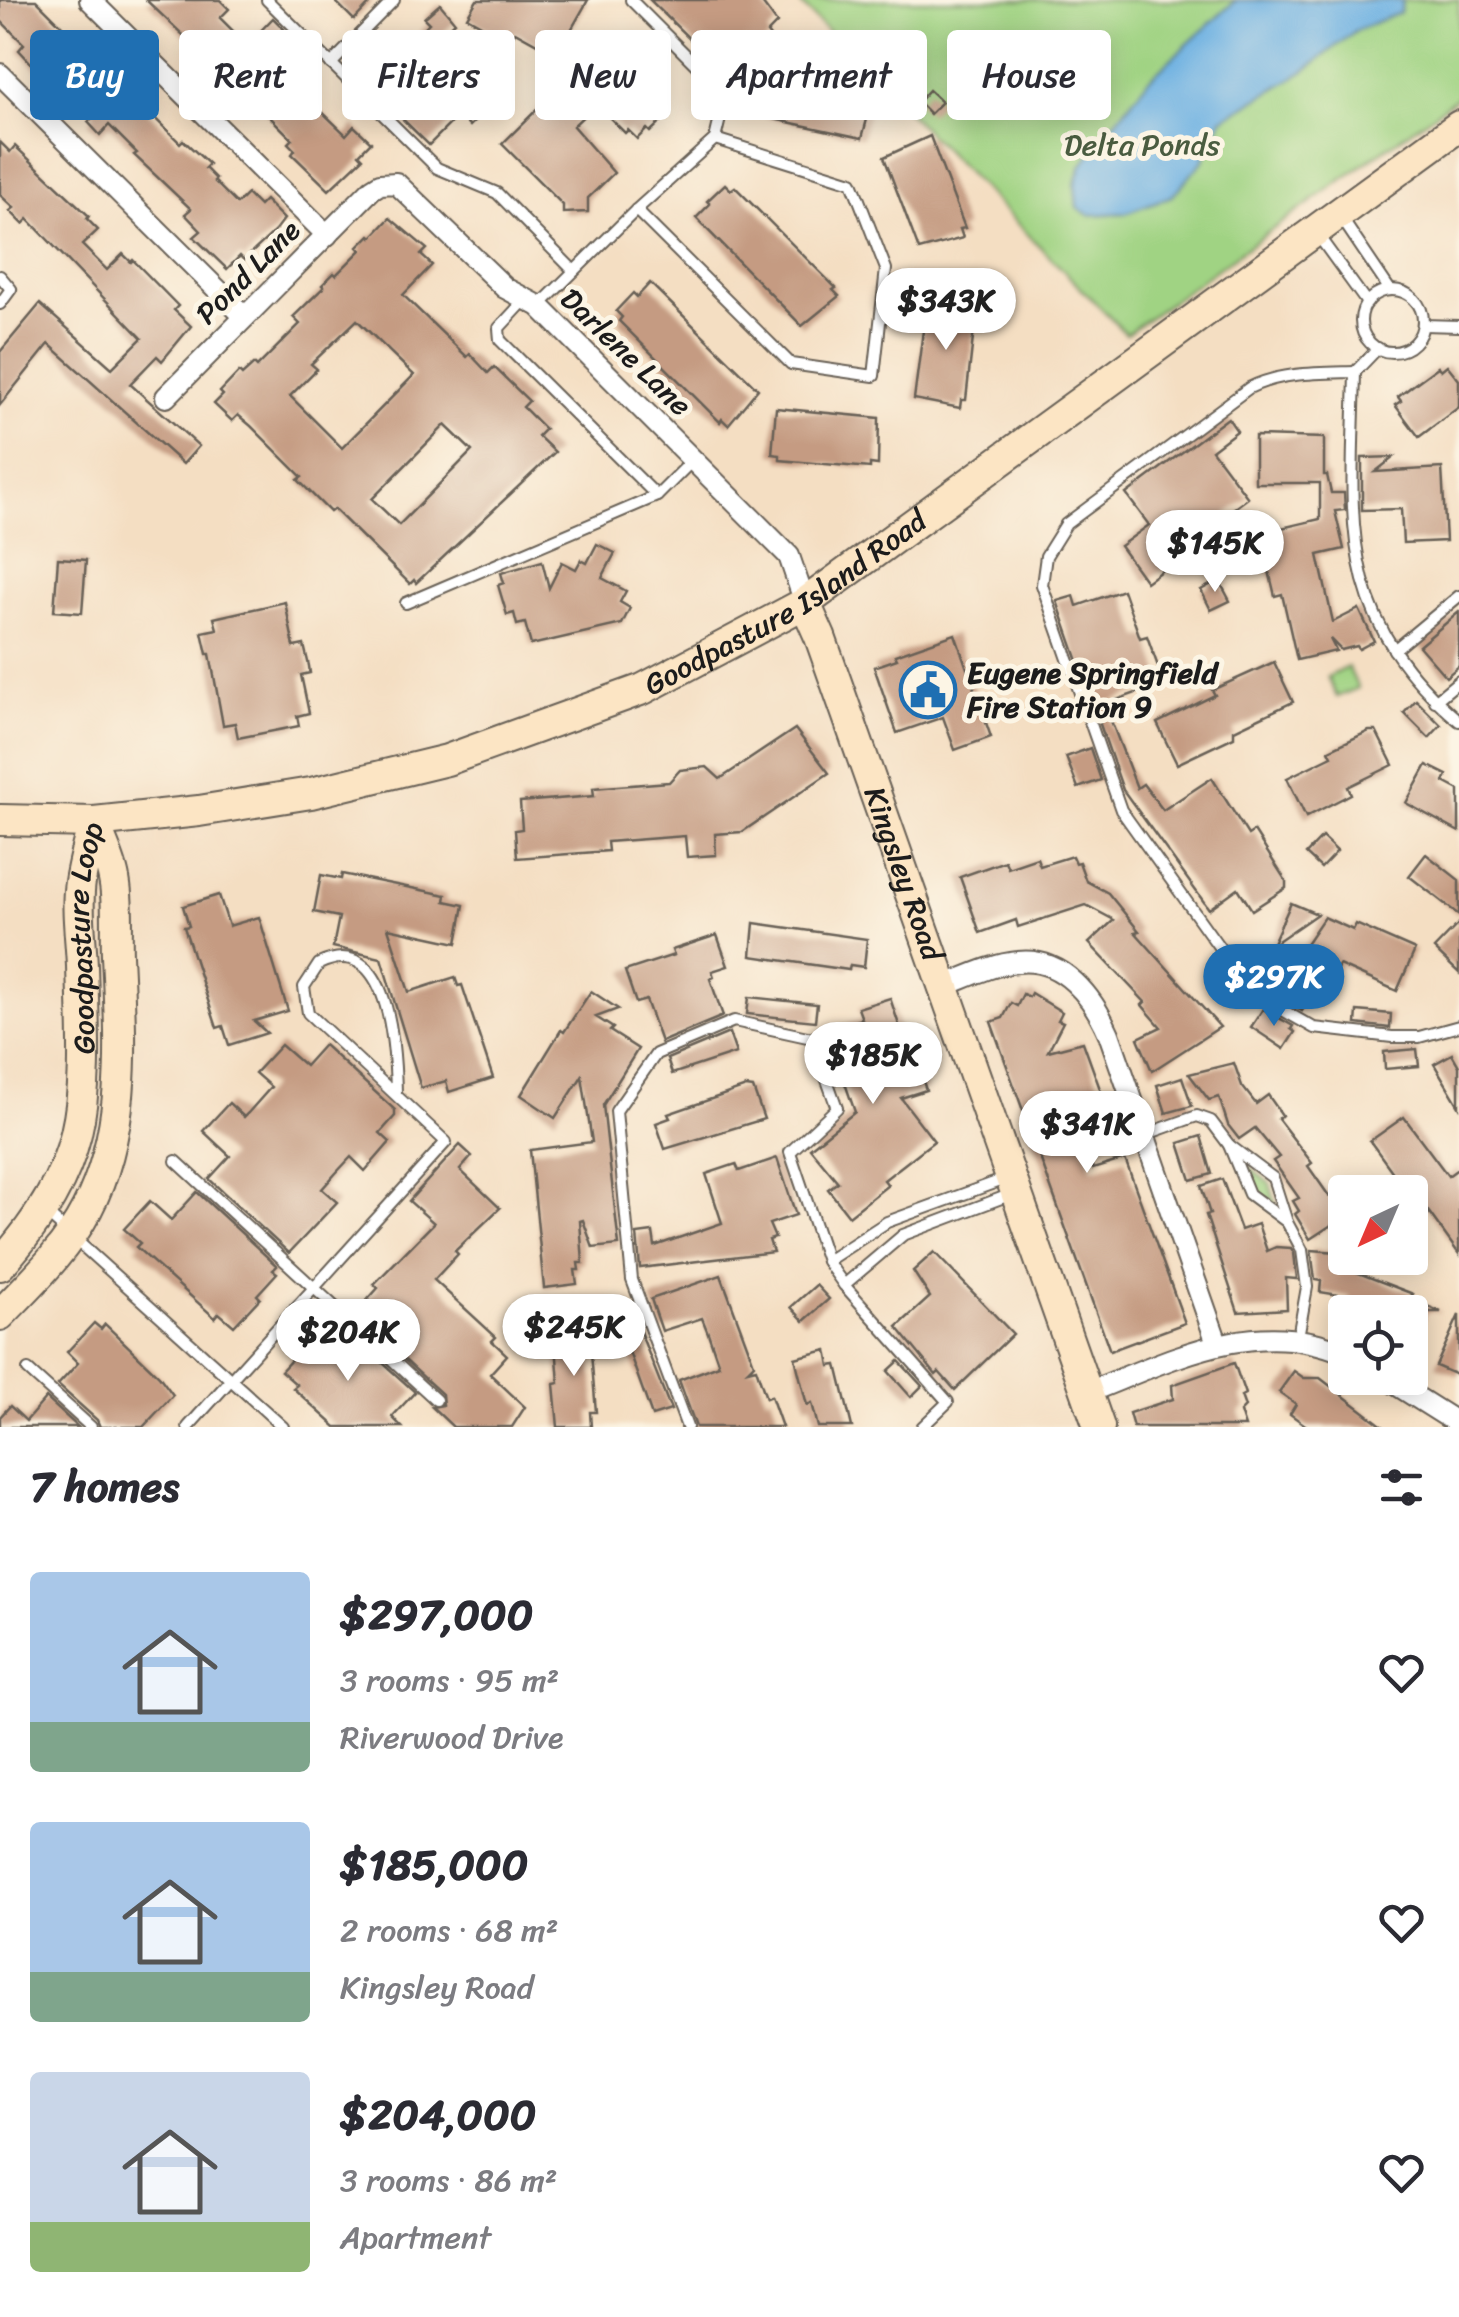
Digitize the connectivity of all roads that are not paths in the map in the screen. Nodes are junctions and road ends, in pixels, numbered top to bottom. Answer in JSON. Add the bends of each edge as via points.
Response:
{"nodes":[{"id":1,"x":90,"y":0,"type":"edge"},
{"id":2,"x":267,"y":0,"type":"edge"},
{"id":3,"x":394,"y":0,"type":"edge"},
{"id":4,"x":632,"y":0,"type":"edge"},
{"id":5,"x":331,"y":64,"type":"junction"},
{"id":6,"x":0,"y":74,"type":"edge"},
{"id":7,"x":1459,"y":126,"type":"edge"},
{"id":8,"x":715,"y":139,"type":"junction"},
{"id":9,"x":372,"y":189,"type":"joint"},
{"id":10,"x":636,"y":210,"type":"junction"},
{"id":11,"x":1328,"y":224,"type":"junction"},
{"id":12,"x":327,"y":234,"type":"junction"},
{"id":13,"x":574,"y":271,"type":"junction"},
{"id":14,"x":0,"y":276,"type":"edge"},
{"id":15,"x":1390,"y":290,"type":"junction"},
{"id":16,"x":532,"y":303,"type":"junction"},
{"id":17,"x":0,"y":304,"type":"edge"},
{"id":18,"x":1367,"y":304,"type":"junction"},
{"id":19,"x":245,"y":317,"type":"junction"},
{"id":20,"x":1423,"y":325,"type":"junction"},
{"id":21,"x":1459,"y":326,"type":"edge"},
{"id":22,"x":1378,"y":348,"type":"junction"},
{"id":23,"x":1355,"y":372,"type":"junction"},
{"id":24,"x":166,"y":397,"type":"dead end"},
{"id":25,"x":693,"y":460,"type":"junction"},
{"id":26,"x":658,"y":496,"type":"junction"},
{"id":27,"x":1459,"y":596,"type":"edge"},
{"id":28,"x":406,"y":603,"type":"dead end"},
{"id":29,"x":805,"y":604,"type":"junction"},
{"id":30,"x":1394,"y":650,"type":"junction"},
{"id":31,"x":1459,"y":681,"type":"edge"},
{"id":32,"x":1435,"y":701,"type":"junction"},
{"id":33,"x":1459,"y":721,"type":"edge"},
{"id":34,"x":0,"y":820,"type":"edge"},
{"id":35,"x":94,"y":822,"type":"junction"},
{"id":36,"x":944,"y":986,"type":"junction"},
{"id":37,"x":1457,"y":1031,"type":"edge"},
{"id":38,"x":396,"y":1092,"type":"junction"},
{"id":39,"x":1144,"y":1135,"type":"junction"},
{"id":40,"x":1229,"y":1145,"type":"junction"},
{"id":41,"x":176,"y":1161,"type":"dead end"},
{"id":42,"x":1013,"y":1184,"type":"junction"},
{"id":43,"x":44,"y":1211,"type":"junction"},
{"id":44,"x":1286,"y":1222,"type":"junction"},
{"id":45,"x":71,"y":1236,"type":"junction"},
{"id":46,"x":827,"y":1261,"type":"junction"},
{"id":47,"x":0,"y":1265,"type":"edge"},
{"id":48,"x":844,"y":1285,"type":"junction"},
{"id":49,"x":314,"y":1288,"type":"junction"},
{"id":50,"x":25,"y":1290,"type":"junction"},
{"id":51,"x":0,"y":1314,"type":"edge"},
{"id":52,"x":1298,"y":1338,"type":"junction"},
{"id":53,"x":1217,"y":1343,"type":"junction"},
{"id":54,"x":1328,"y":1347,"type":"edge"},
{"id":55,"x":28,"y":1370,"type":"dead end"},
{"id":56,"x":231,"y":1380,"type":"junction"},
{"id":57,"x":1086,"y":1392,"type":"junction"},
{"id":58,"x":1413,"y":1395,"type":"edge"},
{"id":59,"x":436,"y":1400,"type":"dead end"},
{"id":60,"x":1459,"y":1424,"type":"edge"},
{"id":61,"x":91,"y":1427,"type":"edge"},
{"id":62,"x":188,"y":1427,"type":"edge"},
{"id":63,"x":283,"y":1427,"type":"edge"},
{"id":64,"x":687,"y":1427,"type":"edge"},
{"id":65,"x":922,"y":1427,"type":"edge"},
{"id":66,"x":1098,"y":1427,"type":"edge"}],
"edges":[{"from":1,"to":12,"type":"street"},
{"from":2,"to":5,"type":"lane"},
{"from":3,"to":5,"type":"lane"},
{"from":4,"to":8,"type":"lane","via":[[718,87]]},
{"from":5,"to":13,"type":"lane","via":[[437,168],[497,194]]},
{"from":6,"to":19,"type":"street"},
{"from":7,"to":11,"type":"street","name":"Goodpasture Island Road"},
{"from":8,"to":10,"type":"lane"},
{"from":8,"to":10,"type":"lane","via":[[852,182],[886,270],[874,376],[791,364]]},
{"from":9,"to":12,"type":"street","name":"Pond Lane"},
{"from":9,"to":16,"type":"street","name":"Darlene Lane","via":[[388,182],[402,187],[505,288]]},
{"from":10,"to":13,"type":"lane"},
{"from":11,"to":15,"type":"lane"},
{"from":11,"to":18,"type":"lane"},
{"from":11,"to":29,"type":"street","name":"Goodpasture Island Road"},
{"from":12,"to":19,"type":"street","name":"Pond Lane"},
{"from":13,"to":16,"type":"lane"},
{"from":14,"to":17,"type":"lane","via":[[12,289]]},
{"from":15,"to":18,"type":"lane"},
{"from":15,"to":20,"type":"lane","via":[[1418,304]]},
{"from":16,"to":25,"type":"street","name":"Darlene Lane"},
{"from":16,"to":26,"type":"lane","via":[[499,328],[500,340]]},
{"from":18,"to":22,"type":"lane","via":[[1364,332]]},
{"from":19,"to":24,"type":"street","name":"Pond Lane"},
{"from":20,"to":21,"type":"lane"},
{"from":20,"to":22,"type":"lane","via":[[1405,349]]},
{"from":22,"to":23,"type":"lane"},
{"from":23,"to":30,"type":"lane","via":[[1358,570]]},
{"from":23,"to":37,"type":"lane","via":[[1301,374],[1249,388],[1066,524],[1046,556],[1042,585],[1121,810],[1237,972],[1266,1000],[1314,1028],[1392,1037]]},
{"from":25,"to":26,"type":"lane"},
{"from":25,"to":29,"type":"street","name":"Darlene Lane","via":[[789,556]]},
{"from":26,"to":28,"type":"lane"},
{"from":27,"to":30,"type":"lane"},
{"from":29,"to":35,"type":"street","name":"Goodpasture Island Road","via":[[642,690],[447,760],[311,794]]},
{"from":29,"to":36,"type":"street","name":"Kingsley Road"},
{"from":30,"to":32,"type":"lane"},
{"from":31,"to":32,"type":"lane"},
{"from":32,"to":33,"type":"lane"},
{"from":34,"to":35,"type":"street","name":"Goodpasture Island Road"},
{"from":35,"to":43,"type":"street","name":"Goodpasture Loop","via":[[80,884],[82,1113],[69,1162]]},
{"from":35,"to":45,"type":"street","name":"Goodpasture Loop","via":[[114,879],[120,1096],[99,1184]]},
{"from":36,"to":39,"type":"street","via":[[1014,962],[1070,978],[1102,1017]]},
{"from":36,"to":42,"type":"street","name":"Kingsley Road"},
{"from":38,"to":38,"type":"lane","via":[[395,1044],[376,979],[356,960],[319,964],[304,987],[308,1013]]},
{"from":38,"to":49,"type":"lane","via":[[446,1142]]},
{"from":39,"to":40,"type":"lane","via":[[1202,1116]]},
{"from":39,"to":53,"type":"street"},
{"from":40,"to":44,"type":"lane","via":[[1248,1194]]},
{"from":40,"to":44,"type":"lane","via":[[1273,1178]]},
{"from":41,"to":49,"type":"lane"},
{"from":42,"to":46,"type":"lane","via":[[887,1222]]},
{"from":42,"to":48,"type":"lane","via":[[903,1234]]},
{"from":42,"to":57,"type":"street","name":"Kingsley Road"},
{"from":43,"to":45,"type":"lane"},
{"from":43,"to":47,"type":"street","name":"Goodpasture Loop"},
{"from":44,"to":52,"type":"lane","via":[[1307,1273]]},
{"from":45,"to":50,"type":"street","name":"Goodpasture Loop"},
{"from":45,"to":56,"type":"lane"},
{"from":46,"to":48,"type":"lane"},
{"from":46,"to":64,"type":"lane","via":[[790,1152],[837,1108],[812,1038],[734,1021],[656,1054],[616,1111],[632,1280]]},
{"from":47,"to":50,"type":"lane"},
{"from":48,"to":65,"type":"lane","via":[[948,1402]]},
{"from":49,"to":56,"type":"lane"},
{"from":49,"to":59,"type":"lane"},
{"from":50,"to":51,"type":"street","name":"Goodpasture Loop"},
{"from":52,"to":53,"type":"street"},
{"from":52,"to":54,"type":"street"},
{"from":53,"to":57,"type":"street"},
{"from":55,"to":61,"type":"lane"},
{"from":56,"to":62,"type":"lane"},
{"from":56,"to":63,"type":"lane"},
{"from":57,"to":66,"type":"street","name":"Kingsley Road"},
{"from":58,"to":60,"type":"street"}]}
